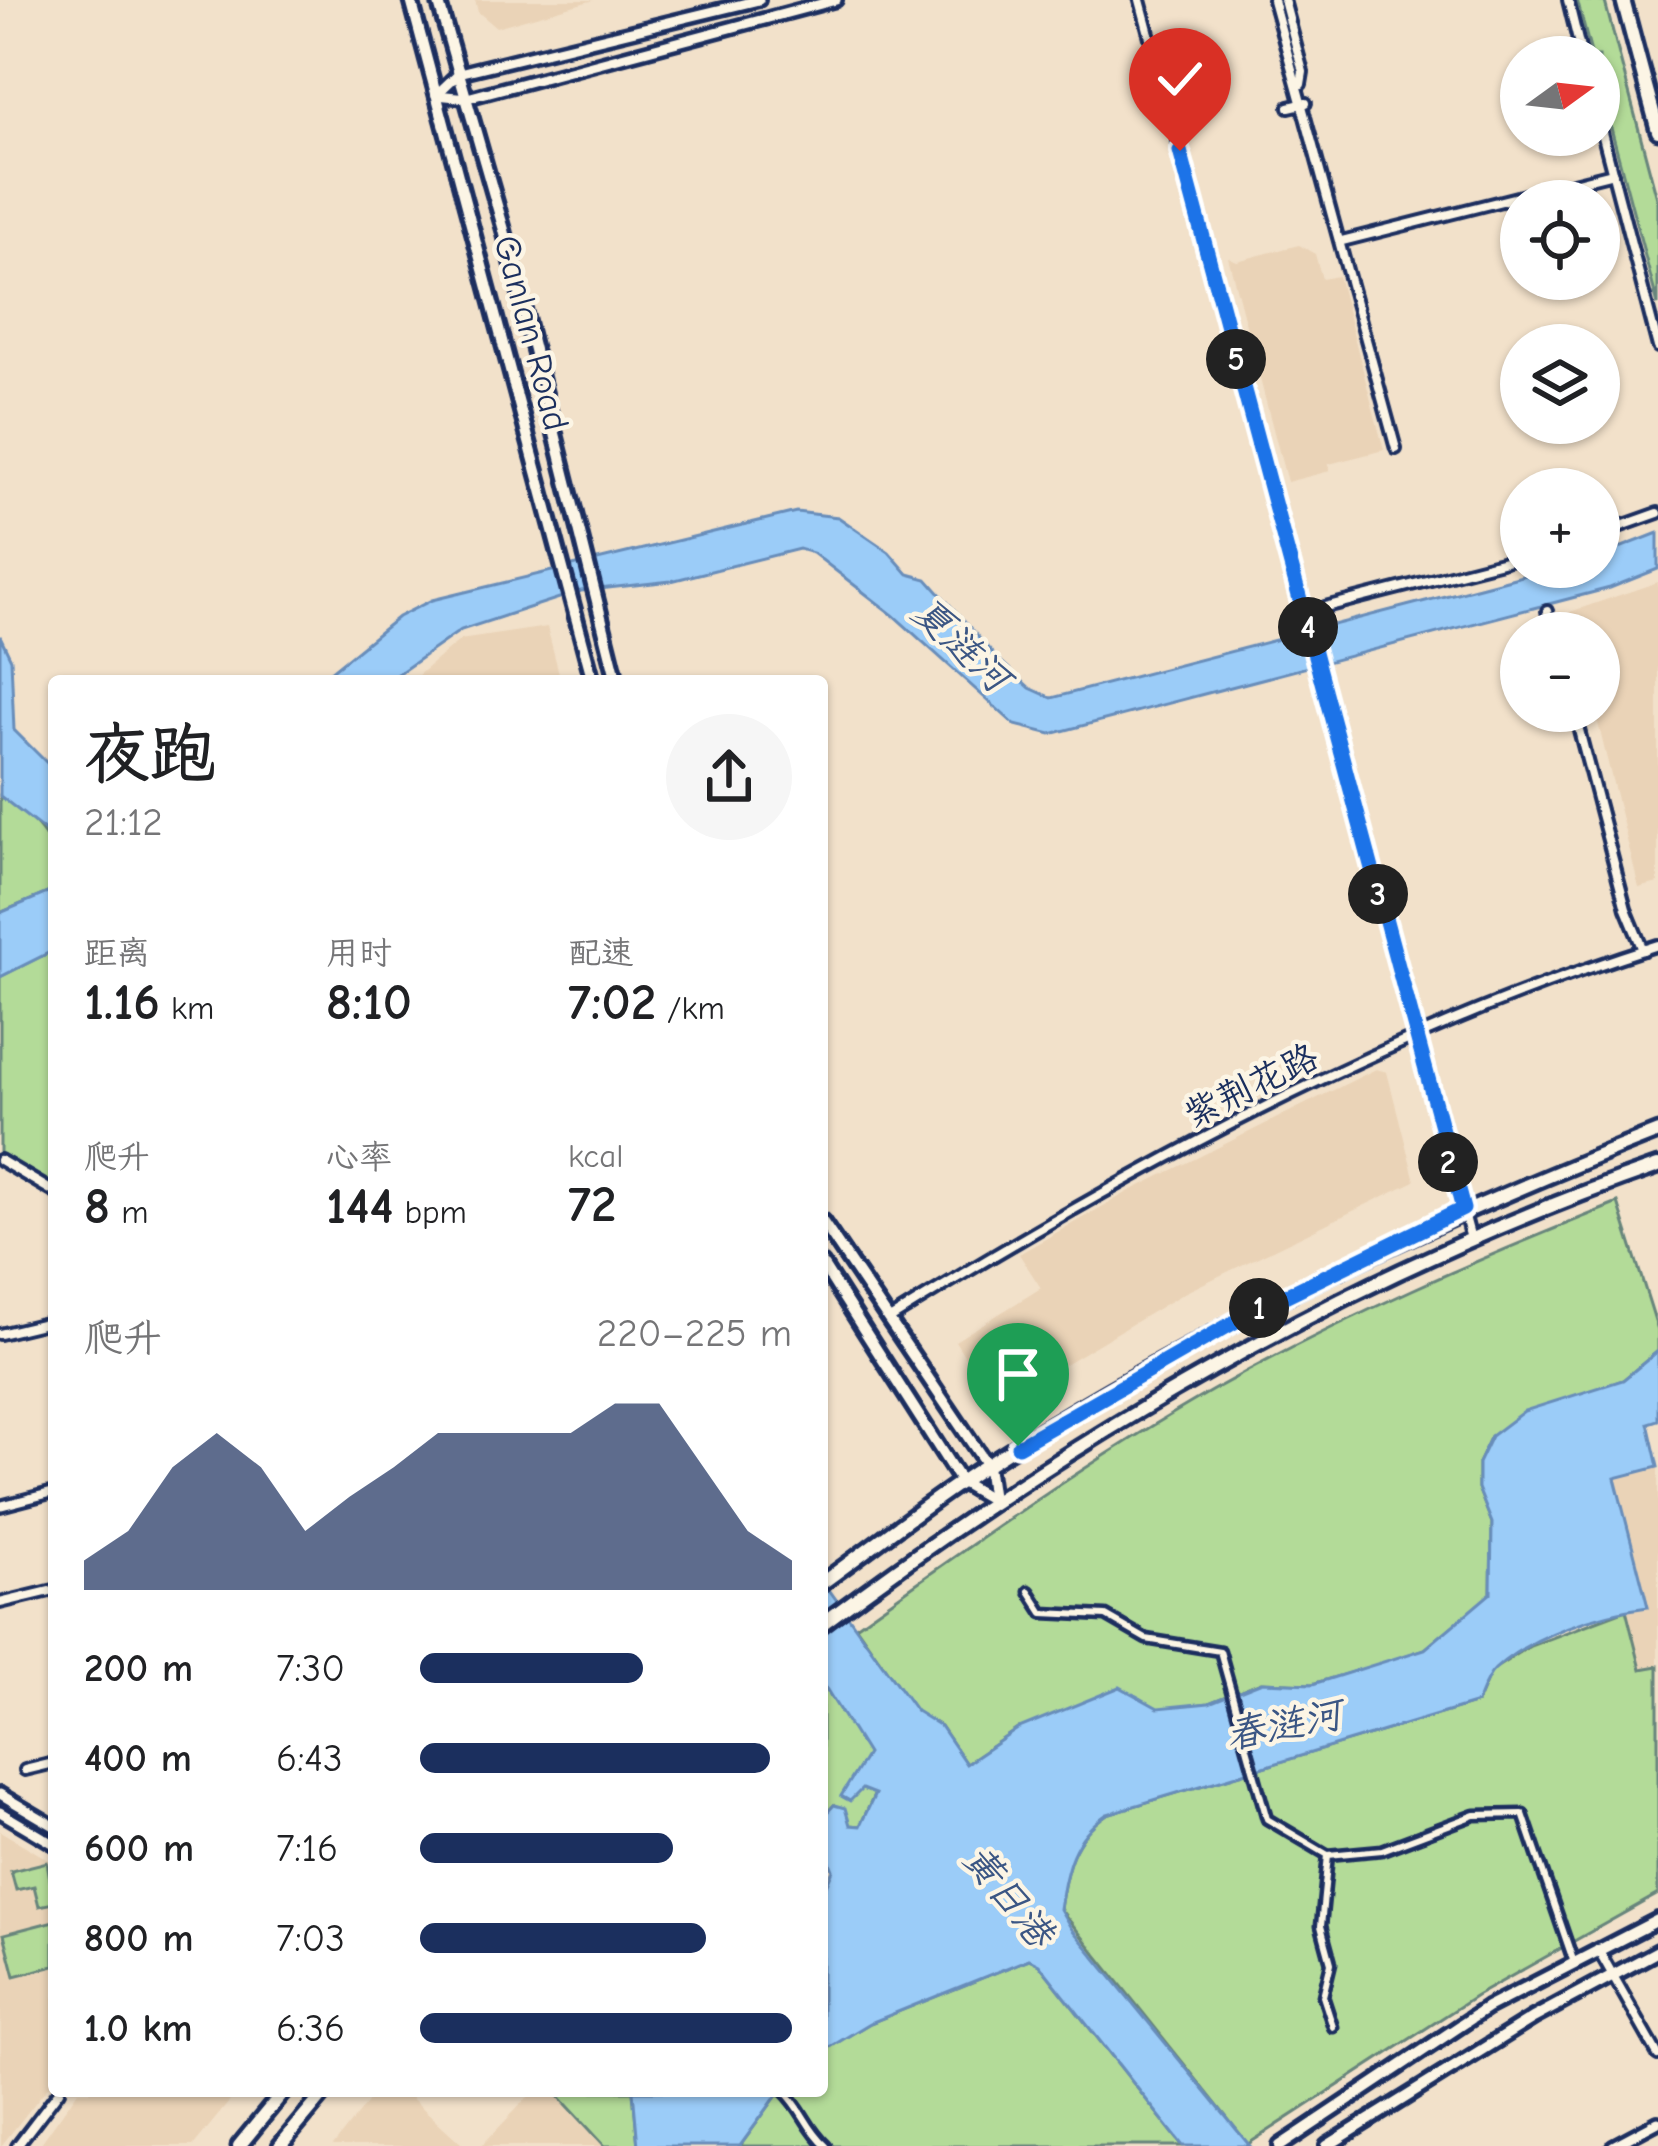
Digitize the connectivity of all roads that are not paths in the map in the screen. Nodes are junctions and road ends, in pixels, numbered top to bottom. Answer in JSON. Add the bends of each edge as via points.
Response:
{"nodes":[{"id":1,"x":411,"y":0,"type":"edge"},
{"id":2,"x":438,"y":0,"type":"edge"},
{"id":3,"x":759,"y":0,"type":"edge"},
{"id":4,"x":836,"y":0,"type":"edge"},
{"id":5,"x":1140,"y":0,"type":"edge"},
{"id":6,"x":1273,"y":0,"type":"edge"},
{"id":7,"x":1284,"y":0,"type":"edge"},
{"id":8,"x":1568,"y":0,"type":"edge"},
{"id":9,"x":1623,"y":0,"type":"edge"},
{"id":10,"x":1576,"y":32,"type":"junction"},
{"id":11,"x":1563,"y":36,"type":"dead end"},
{"id":12,"x":1577,"y":36,"type":"edge"},
{"id":13,"x":459,"y":73,"type":"junction"},
{"id":14,"x":1300,"y":85,"type":"junction"},
{"id":15,"x":436,"y":95,"type":"junction"},
{"id":16,"x":467,"y":98,"type":"junction"},
{"id":17,"x":1306,"y":103,"type":"junction"},
{"id":18,"x":1289,"y":107,"type":"dead end"},
{"id":19,"x":1658,"y":131,"type":"edge"},
{"id":20,"x":1608,"y":156,"type":"edge"},
{"id":21,"x":1612,"y":173,"type":"junction"},
{"id":22,"x":1342,"y":242,"type":"junction"},
{"id":23,"x":1658,"y":347,"type":"edge"},
{"id":24,"x":1396,"y":449,"type":"dead end"},
{"id":25,"x":1658,"y":513,"type":"edge"},
{"id":26,"x":1620,"y":527,"type":"edge"},
{"id":27,"x":1500,"y":562,"type":"edge"},
{"id":28,"x":1324,"y":607,"type":"dead end"},
{"id":29,"x":590,"y":675,"type":"edge"},
{"id":30,"x":615,"y":675,"type":"edge"},
{"id":31,"x":1579,"y":732,"type":"edge"},
{"id":32,"x":1658,"y":945,"type":"edge"},
{"id":33,"x":1643,"y":950,"type":"junction"},
{"id":34,"x":1416,"y":1038,"type":"junction"},
{"id":35,"x":1658,"y":1132,"type":"edge"},
{"id":36,"x":0,"y":1160,"type":"edge"},
{"id":37,"x":1658,"y":1166,"type":"edge"},
{"id":38,"x":48,"y":1188,"type":"edge"},
{"id":39,"x":1463,"y":1209,"type":"junction"},
{"id":40,"x":828,"y":1230,"type":"edge"},
{"id":41,"x":1472,"y":1240,"type":"junction"},
{"id":42,"x":828,"y":1273,"type":"edge"},
{"id":43,"x":888,"y":1320,"type":"junction"},
{"id":44,"x":48,"y":1322,"type":"edge"},
{"id":45,"x":0,"y":1334,"type":"edge"},
{"id":46,"x":987,"y":1465,"type":"junction"},
{"id":47,"x":961,"y":1482,"type":"junction"},
{"id":48,"x":48,"y":1494,"type":"edge"},
{"id":49,"x":992,"y":1500,"type":"junction"},
{"id":50,"x":0,"y":1506,"type":"edge"},
{"id":51,"x":828,"y":1578,"type":"edge"},
{"id":52,"x":48,"y":1591,"type":"edge"},
{"id":53,"x":1029,"y":1591,"type":"dead end"},
{"id":54,"x":0,"y":1603,"type":"edge"},
{"id":55,"x":828,"y":1619,"type":"edge"},
{"id":56,"x":48,"y":1765,"type":"edge"},
{"id":57,"x":25,"y":1771,"type":"dead end"},
{"id":58,"x":0,"y":1794,"type":"edge"},
{"id":59,"x":0,"y":1812,"type":"edge"},
{"id":60,"x":48,"y":1822,"type":"edge"},
{"id":61,"x":48,"y":1840,"type":"edge"},
{"id":62,"x":1328,"y":1856,"type":"junction"},
{"id":63,"x":1658,"y":1920,"type":"edge"},
{"id":64,"x":1597,"y":1947,"type":"junction"},
{"id":65,"x":1658,"y":1951,"type":"edge"},
{"id":66,"x":1574,"y":1960,"type":"junction"},
{"id":67,"x":1612,"y":1974,"type":"junction"},
{"id":68,"x":1334,"y":2027,"type":"dead end"},
{"id":69,"x":1658,"y":2055,"type":"edge"},
{"id":70,"x":54,"y":2097,"type":"edge"},
{"id":71,"x":279,"y":2097,"type":"edge"},
{"id":72,"x":321,"y":2097,"type":"edge"},
{"id":73,"x":790,"y":2097,"type":"edge"},
{"id":74,"x":1658,"y":2122,"type":"edge"},
{"id":75,"x":16,"y":2146,"type":"edge"},
{"id":76,"x":239,"y":2146,"type":"edge"},
{"id":77,"x":280,"y":2146,"type":"edge"},
{"id":78,"x":826,"y":2146,"type":"edge"},
{"id":79,"x":1280,"y":2146,"type":"edge"},
{"id":80,"x":1327,"y":2146,"type":"edge"},
{"id":81,"x":1613,"y":2146,"type":"edge"}],
"edges":[{"from":1,"to":15,"type":"main road","name":"Ganlan Road"},
{"from":2,"to":13,"type":"main road","name":"Ganlan Road"},
{"from":3,"to":13,"type":"street"},
{"from":4,"to":16,"type":"street"},
{"from":5,"to":34,"type":"street"},
{"from":6,"to":14,"type":"street"},
{"from":7,"to":14,"type":"street"},
{"from":8,"to":10,"type":"street"},
{"from":9,"to":19,"type":"main road"},
{"from":10,"to":11,"type":"street"},
{"from":10,"to":12,"type":"street"},
{"from":13,"to":15,"type":"street"},
{"from":13,"to":16,"type":"main road","name":"Ganlan Road"},
{"from":14,"to":17,"type":"street"},
{"from":15,"to":16,"type":"street"},
{"from":15,"to":29,"type":"main road","name":"Ganlan Road"},
{"from":16,"to":30,"type":"main road","name":"Ganlan Road"},
{"from":17,"to":18,"type":"street"},
{"from":17,"to":22,"type":"street"},
{"from":20,"to":21,"type":"street"},
{"from":21,"to":22,"type":"street"},
{"from":21,"to":23,"type":"street"},
{"from":22,"to":24,"type":"street"},
{"from":25,"to":26,"type":"street"},
{"from":27,"to":28,"type":"street"},
{"from":31,"to":33,"type":"street"},
{"from":32,"to":33,"type":"street","name":"紫荆花路"},
{"from":33,"to":34,"type":"street","name":"紫荆花路"},
{"from":34,"to":39,"type":"street"},
{"from":34,"to":43,"type":"street","name":"紫荆花路","via":[[1178,1152]]},
{"from":35,"to":39,"type":"main road"},
{"from":36,"to":38,"type":"street"},
{"from":37,"to":41,"type":"main road"},
{"from":39,"to":41,"type":"street"},
{"from":39,"to":46,"type":"main road","via":[[1169,1356]]},
{"from":40,"to":43,"type":"main road"},
{"from":41,"to":49,"type":"main road","via":[[1287,1327]]},
{"from":42,"to":47,"type":"main road"},
{"from":43,"to":46,"type":"main road"},
{"from":44,"to":45,"type":"street"},
{"from":46,"to":47,"type":"main road"},
{"from":46,"to":49,"type":"main road"},
{"from":47,"to":49,"type":"main road"},
{"from":47,"to":51,"type":"main road"},
{"from":48,"to":50,"type":"street"},
{"from":49,"to":55,"type":"main road"},
{"from":52,"to":54,"type":"street"},
{"from":53,"to":62,"type":"street","via":[[1043,1613],[1106,1616],[1146,1639],[1220,1651],[1267,1819]]},
{"from":56,"to":57,"type":"street"},
{"from":58,"to":60,"type":"street"},
{"from":59,"to":61,"type":"street"},
{"from":62,"to":66,"type":"street","via":[[1382,1850],[1475,1816],[1523,1814]]},
{"from":62,"to":68,"type":"street","via":[[1322,1926],[1331,1963],[1323,1996]]},
{"from":63,"to":64,"type":"main road"},
{"from":64,"to":66,"type":"main road"},
{"from":64,"to":67,"type":"street"},
{"from":65,"to":67,"type":"main road"},
{"from":66,"to":79,"type":"main road"},
{"from":67,"to":69,"type":"street"},
{"from":67,"to":80,"type":"main road"},
{"from":70,"to":75,"type":"street"},
{"from":71,"to":76,"type":"main road"},
{"from":72,"to":77,"type":"main road"},
{"from":73,"to":78,"type":"street","via":[[805,2128]]},
{"from":74,"to":81,"type":"street"}]}
